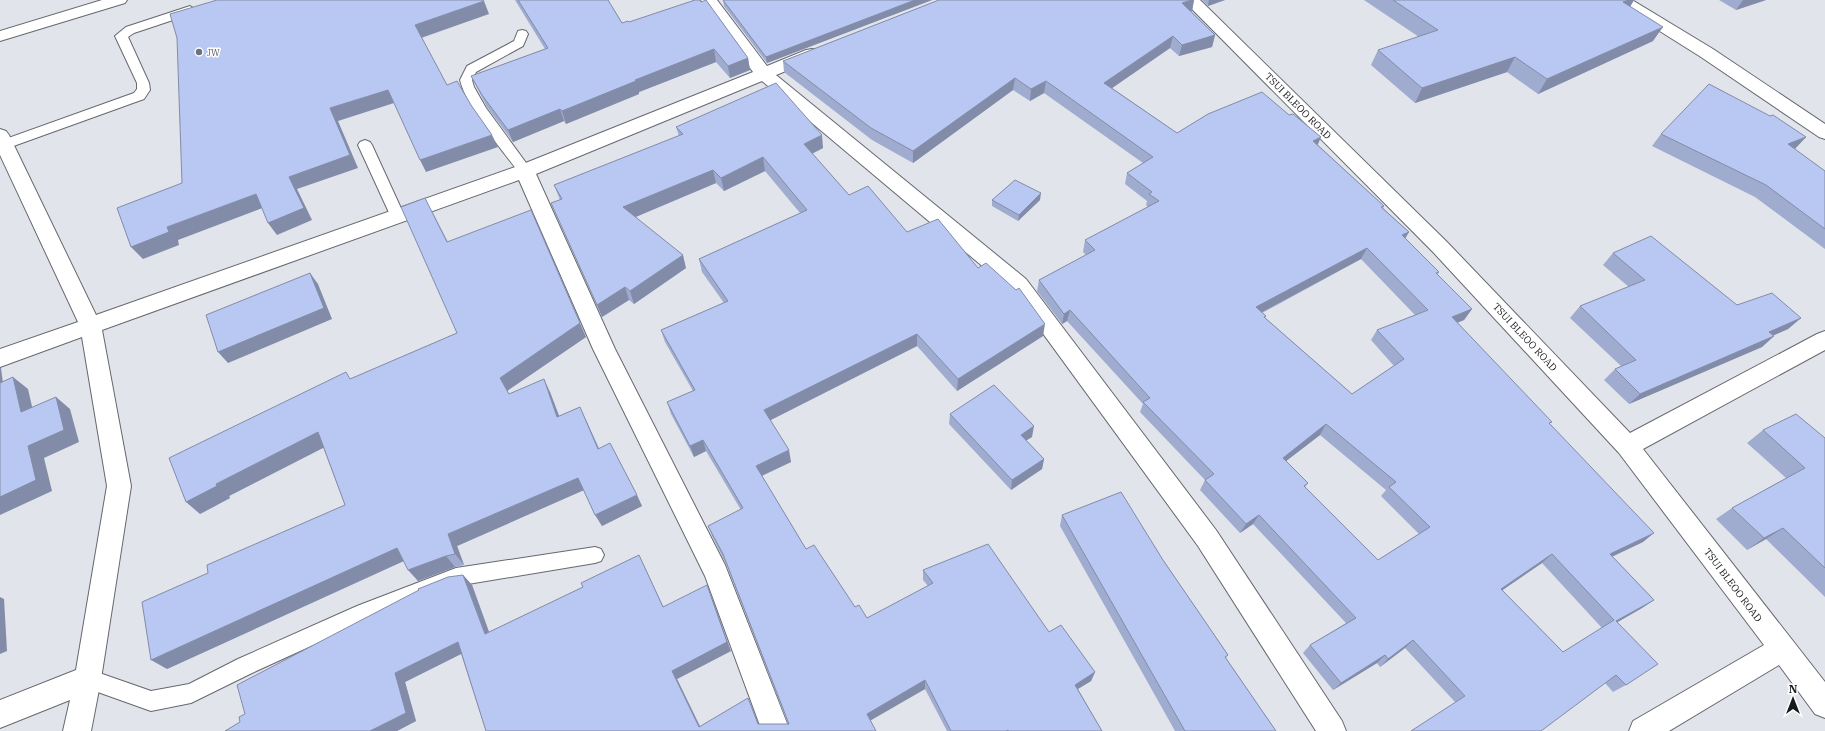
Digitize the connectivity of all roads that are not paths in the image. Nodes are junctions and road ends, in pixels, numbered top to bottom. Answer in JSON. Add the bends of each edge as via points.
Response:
{"nodes":[{"id":1,"x":119,"y":0,"type":"edge"},
{"id":2,"x":709,"y":0,"type":"edge"},
{"id":3,"x":1191,"y":0,"type":"edge"},
{"id":4,"x":1621,"y":0,"type":"edge"},
{"id":5,"x":204,"y":6,"type":"edge"},
{"id":6,"x":522,"y":34,"type":"dead end"},
{"id":7,"x":0,"y":36,"type":"edge"},
{"id":8,"x":828,"y":48,"type":"edge"},
{"id":9,"x":763,"y":73,"type":"junction"},
{"id":10,"x":1825,"y":133,"type":"edge"},
{"id":11,"x":2,"y":140,"type":"edge"},
{"id":12,"x":365,"y":145,"type":"dead end"},
{"id":13,"x":525,"y":171,"type":"junction"},
{"id":14,"x":398,"y":218,"type":"junction"},
{"id":15,"x":91,"y":326,"type":"junction"},
{"id":16,"x":1825,"y":340,"type":"edge"},
{"id":17,"x":0,"y":358,"type":"edge"},
{"id":18,"x":1627,"y":446,"type":"junction"},
{"id":19,"x":595,"y":555,"type":"dead end"},
{"id":20,"x":1782,"y":648,"type":"junction"},
{"id":21,"x":88,"y":679,"type":"junction"},
{"id":22,"x":1825,"y":704,"type":"edge"},
{"id":23,"x":0,"y":714,"type":"edge"},
{"id":24,"x":77,"y":731,"type":"edge"},
{"id":25,"x":776,"y":731,"type":"edge"},
{"id":26,"x":1332,"y":731,"type":"edge"},
{"id":27,"x":1643,"y":731,"type":"edge"}],
"edges":[{"from":1,"to":7,"type":"street"},
{"from":2,"to":9,"type":"street"},
{"from":3,"to":18,"type":"street","name":"TSUI BLEOO ROAD","via":[[1440,247]]},
{"from":4,"to":10,"type":"street","via":[[1707,53]]},
{"from":5,"to":11,"type":"lane","via":[[130,30],[121,36],[142,83],[144,90],[139,96]]},
{"from":6,"to":13,"type":"lane","via":[[519,43],[471,69],[466,82],[472,96]]},
{"from":8,"to":9,"type":"street"},
{"from":9,"to":13,"type":"street"},
{"from":9,"to":26,"type":"street","via":[[1019,285],[1207,538]]},
{"from":11,"to":15,"type":"street"},
{"from":12,"to":14,"type":"lane"},
{"from":13,"to":14,"type":"street"},
{"from":13,"to":25,"type":"street","via":[[604,349],[716,573]]},
{"from":14,"to":15,"type":"street"},
{"from":15,"to":17,"type":"street"},
{"from":15,"to":21,"type":"street","via":[[119,486]]},
{"from":16,"to":18,"type":"street"},
{"from":18,"to":20,"type":"street","name":"TSUI BLEOO ROAD"},
{"from":19,"to":21,"type":"lane","via":[[456,577],[364,612],[191,693],[151,701]]},
{"from":20,"to":22,"type":"street","name":"TSUI BLEOO ROAD"},
{"from":20,"to":27,"type":"street"},
{"from":21,"to":23,"type":"street"},
{"from":21,"to":24,"type":"street"}]}
